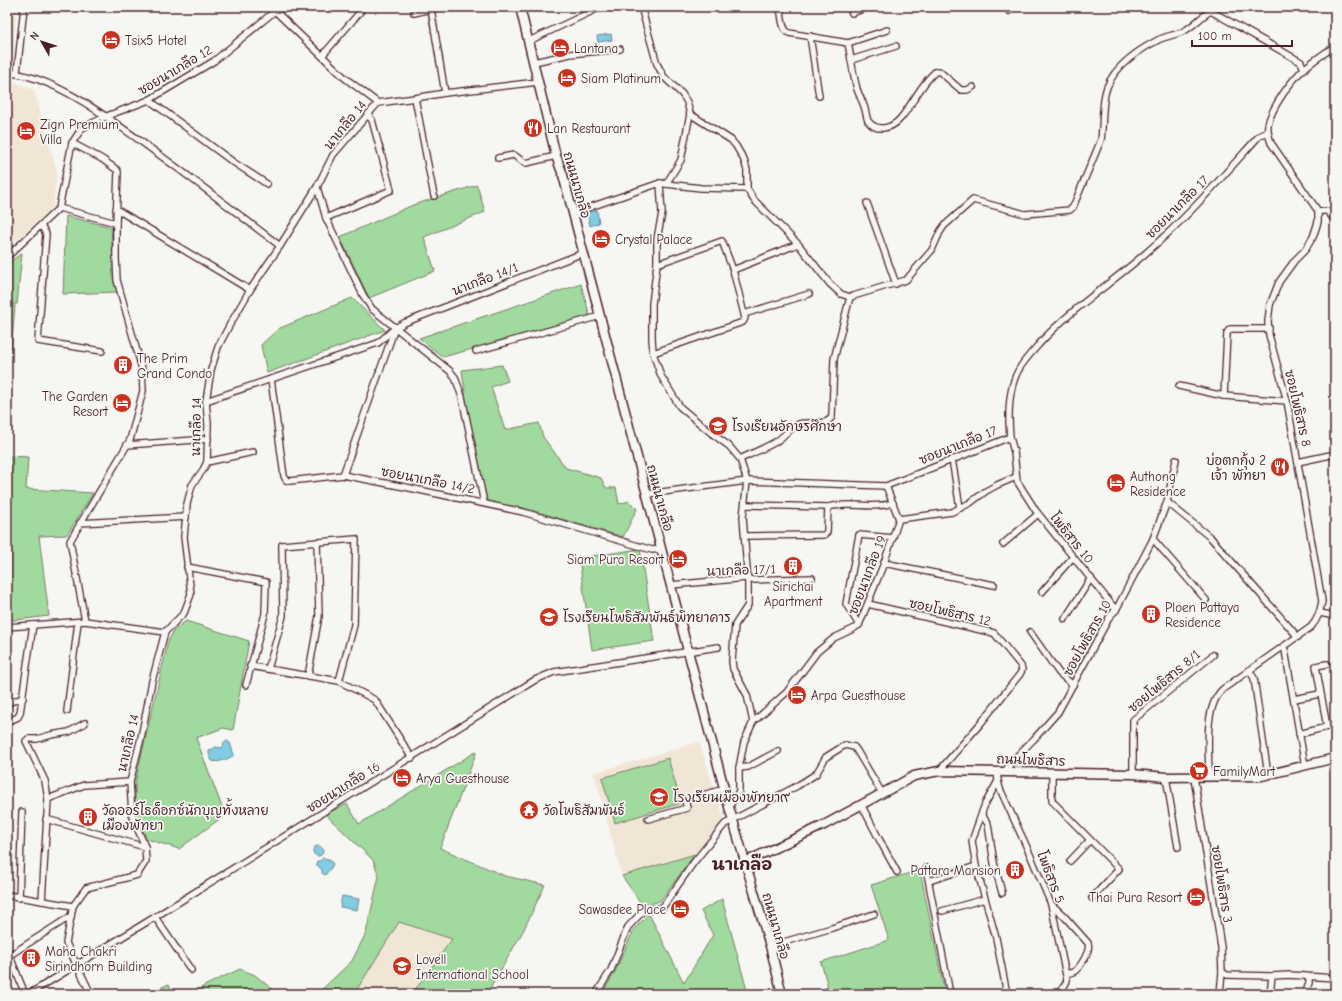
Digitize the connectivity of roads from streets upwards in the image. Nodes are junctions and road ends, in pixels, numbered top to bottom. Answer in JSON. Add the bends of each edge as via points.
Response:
{"nodes":[{"id":1,"x":24,"y":7,"type":"edge"},
{"id":2,"x":439,"y":7,"type":"edge"},
{"id":3,"x":520,"y":7,"type":"edge"},
{"id":4,"x":601,"y":7,"type":"edge"},
{"id":5,"x":640,"y":7,"type":"edge"},
{"id":6,"x":780,"y":7,"type":"edge"},
{"id":7,"x":849,"y":7,"type":"edge"},
{"id":8,"x":868,"y":7,"type":"edge"},
{"id":9,"x":276,"y":8,"type":"edge"},
{"id":10,"x":431,"y":9,"type":"junction"},
{"id":11,"x":360,"y":12,"type":"dead end"},
{"id":12,"x":414,"y":13,"type":"dead end"},
{"id":13,"x":887,"y":30,"type":"dead end"},
{"id":14,"x":810,"y":36,"type":"junction"},
{"id":15,"x":529,"y":41,"type":"junction"},
{"id":16,"x":848,"y":43,"type":"junction"},
{"id":17,"x":896,"y":46,"type":"dead end"},
{"id":18,"x":1335,"y":46,"type":"edge"},
{"id":19,"x":620,"y":48,"type":"dead end"},
{"id":20,"x":322,"y":56,"type":"junction"},
{"id":21,"x":851,"y":60,"type":"junction"},
{"id":22,"x":534,"y":62,"type":"junction"},
{"id":23,"x":1304,"y":69,"type":"junction"},
{"id":24,"x":7,"y":73,"type":"edge"},
{"id":25,"x":17,"y":73,"type":"junction"},
{"id":26,"x":538,"y":82,"type":"junction"},
{"id":27,"x":974,"y":87,"type":"dead end"},
{"id":28,"x":445,"y":93,"type":"junction"},
{"id":29,"x":819,"y":96,"type":"dead end"},
{"id":30,"x":415,"y":98,"type":"junction"},
{"id":31,"x":149,"y":100,"type":"junction"},
{"id":32,"x":378,"y":103,"type":"junction"},
{"id":33,"x":690,"y":114,"type":"junction"},
{"id":34,"x":107,"y":116,"type":"junction"},
{"id":35,"x":368,"y":116,"type":"junction"},
{"id":36,"x":1268,"y":132,"type":"junction"},
{"id":37,"x":72,"y":143,"type":"junction"},
{"id":38,"x":556,"y":156,"type":"junction"},
{"id":39,"x":498,"y":158,"type":"dead end"},
{"id":40,"x":663,"y":183,"type":"junction"},
{"id":41,"x":267,"y":184,"type":"dead end"},
{"id":42,"x":317,"y":188,"type":"junction"},
{"id":43,"x":747,"y":189,"type":"junction"},
{"id":44,"x":434,"y":196,"type":"dead end"},
{"id":45,"x":867,"y":203,"type":"dead end"},
{"id":46,"x":59,"y":208,"type":"junction"},
{"id":47,"x":116,"y":209,"type":"junction"},
{"id":48,"x":1318,"y":211,"type":"junction"},
{"id":49,"x":573,"y":213,"type":"junction"},
{"id":50,"x":326,"y":218,"type":"junction"},
{"id":51,"x":1335,"y":220,"type":"edge"},
{"id":52,"x":116,"y":223,"type":"junction"},
{"id":53,"x":41,"y":225,"type":"junction"},
{"id":54,"x":798,"y":244,"type":"junction"},
{"id":55,"x":280,"y":246,"type":"junction"},
{"id":56,"x":583,"y":253,"type":"junction"},
{"id":57,"x":7,"y":256,"type":"edge"},
{"id":58,"x":657,"y":264,"type":"junction"},
{"id":59,"x":733,"y":270,"type":"junction"},
{"id":60,"x":896,"y":284,"type":"junction"},
{"id":61,"x":250,"y":290,"type":"junction"},
{"id":62,"x":809,"y":294,"type":"dead end"},
{"id":63,"x":850,"y":297,"type":"junction"},
{"id":64,"x":744,"y":314,"type":"junction"},
{"id":65,"x":600,"y":316,"type":"junction"},
{"id":66,"x":395,"y":328,"type":"junction"},
{"id":67,"x":1269,"y":329,"type":"junction"},
{"id":68,"x":102,"y":351,"type":"dead end"},
{"id":69,"x":476,"y":351,"type":"dead end"},
{"id":70,"x":653,"y":353,"type":"junction"},
{"id":71,"x":271,"y":379,"type":"junction"},
{"id":72,"x":1179,"y":386,"type":"dead end"},
{"id":73,"x":1224,"y":396,"type":"junction"},
{"id":74,"x":206,"y":401,"type":"junction"},
{"id":75,"x":1287,"y":401,"type":"junction"},
{"id":76,"x":1010,"y":436,"type":"junction"},
{"id":77,"x":208,"y":440,"type":"junction"},
{"id":78,"x":127,"y":445,"type":"junction"},
{"id":79,"x":253,"y":452,"type":"dead end"},
{"id":80,"x":1335,"y":454,"type":"edge"},
{"id":81,"x":740,"y":459,"type":"junction"},
{"id":82,"x":952,"y":460,"type":"junction"},
{"id":83,"x":1176,"y":460,"type":"dead end"},
{"id":84,"x":206,"y":462,"type":"junction"},
{"id":85,"x":1298,"y":462,"type":"junction"},
{"id":86,"x":343,"y":475,"type":"junction"},
{"id":87,"x":1016,"y":477,"type":"junction"},
{"id":88,"x":747,"y":481,"type":"junction"},
{"id":89,"x":886,"y":486,"type":"junction"},
{"id":90,"x":647,"y":494,"type":"junction"},
{"id":91,"x":1167,"y":502,"type":"junction"},
{"id":92,"x":484,"y":503,"type":"junction"},
{"id":93,"x":893,"y":503,"type":"junction"},
{"id":94,"x":746,"y":504,"type":"junction"},
{"id":95,"x":828,"y":507,"type":"junction"},
{"id":96,"x":960,"y":508,"type":"junction"},
{"id":97,"x":1038,"y":514,"type":"junction"},
{"id":98,"x":186,"y":517,"type":"junction"},
{"id":99,"x":899,"y":519,"type":"junction"},
{"id":100,"x":80,"y":523,"type":"junction"},
{"id":101,"x":745,"y":536,"type":"junction"},
{"id":102,"x":893,"y":538,"type":"junction"},
{"id":103,"x":1153,"y":540,"type":"junction"},
{"id":104,"x":317,"y":542,"type":"junction"},
{"id":105,"x":1003,"y":544,"type":"dead end"},
{"id":106,"x":661,"y":549,"type":"junction"},
{"id":107,"x":1073,"y":557,"type":"junction"},
{"id":108,"x":884,"y":563,"type":"junction"},
{"id":109,"x":187,"y":567,"type":"junction"},
{"id":110,"x":747,"y":578,"type":"junction"},
{"id":111,"x":812,"y":578,"type":"dead end"},
{"id":112,"x":1091,"y":578,"type":"junction"},
{"id":113,"x":671,"y":585,"type":"junction"},
{"id":114,"x":994,"y":585,"type":"dead end"},
{"id":115,"x":1042,"y":592,"type":"dead end"},
{"id":116,"x":1206,"y":600,"type":"dead end"},
{"id":117,"x":868,"y":604,"type":"junction"},
{"id":118,"x":1116,"y":610,"type":"junction"},
{"id":119,"x":1320,"y":613,"type":"junction"},
{"id":120,"x":1335,"y":616,"type":"edge"},
{"id":121,"x":1066,"y":619,"type":"dead end"},
{"id":122,"x":85,"y":621,"type":"junction"},
{"id":123,"x":78,"y":622,"type":"junction"},
{"id":124,"x":33,"y":625,"type":"junction"},
{"id":125,"x":859,"y":625,"type":"junction"},
{"id":126,"x":7,"y":628,"type":"edge"},
{"id":127,"x":165,"y":632,"type":"junction"},
{"id":128,"x":1030,"y":632,"type":"dead end"},
{"id":129,"x":1298,"y":637,"type":"junction"},
{"id":130,"x":718,"y":647,"type":"dead end"},
{"id":131,"x":1284,"y":647,"type":"junction"},
{"id":132,"x":689,"y":652,"type":"junction"},
{"id":133,"x":1213,"y":655,"type":"dead end"},
{"id":134,"x":1327,"y":664,"type":"dead end"},
{"id":135,"x":250,"y":666,"type":"junction"},
{"id":136,"x":268,"y":669,"type":"junction"},
{"id":137,"x":1249,"y":670,"type":"junction"},
{"id":138,"x":308,"y":676,"type":"junction"},
{"id":139,"x":339,"y":681,"type":"junction"},
{"id":140,"x":246,"y":685,"type":"dead end"},
{"id":141,"x":1073,"y":685,"type":"junction"},
{"id":142,"x":1320,"y":694,"type":"junction"},
{"id":143,"x":23,"y":698,"type":"junction"},
{"id":144,"x":1294,"y":699,"type":"junction"},
{"id":145,"x":7,"y":703,"type":"edge"},
{"id":146,"x":68,"y":711,"type":"dead end"},
{"id":147,"x":7,"y":722,"type":"edge"},
{"id":148,"x":85,"y":722,"type":"dead end"},
{"id":149,"x":753,"y":722,"type":"junction"},
{"id":150,"x":1299,"y":734,"type":"junction"},
{"id":151,"x":778,"y":751,"type":"dead end"},
{"id":152,"x":412,"y":758,"type":"junction"},
{"id":153,"x":1335,"y":758,"type":"edge"},
{"id":154,"x":1305,"y":766,"type":"junction"},
{"id":155,"x":739,"y":768,"type":"junction"},
{"id":156,"x":939,"y":771,"type":"junction"},
{"id":157,"x":1001,"y":771,"type":"junction"},
{"id":158,"x":1052,"y":773,"type":"junction"},
{"id":159,"x":1133,"y":774,"type":"junction"},
{"id":160,"x":1268,"y":775,"type":"junction"},
{"id":161,"x":1166,"y":777,"type":"junction"},
{"id":162,"x":1194,"y":777,"type":"junction"},
{"id":163,"x":1209,"y":777,"type":"junction"},
{"id":164,"x":998,"y":781,"type":"junction"},
{"id":165,"x":130,"y":782,"type":"junction"},
{"id":166,"x":724,"y":789,"type":"junction"},
{"id":167,"x":882,"y":793,"type":"junction"},
{"id":168,"x":48,"y":799,"type":"junction"},
{"id":169,"x":861,"y":804,"type":"junction"},
{"id":170,"x":729,"y":807,"type":"junction"},
{"id":171,"x":22,"y":812,"type":"dead end"},
{"id":172,"x":982,"y":815,"type":"junction"},
{"id":173,"x":46,"y":819,"type":"junction"},
{"id":174,"x":648,"y":819,"type":"dead end"},
{"id":175,"x":732,"y":820,"type":"junction"},
{"id":176,"x":1090,"y":840,"type":"junction"},
{"id":177,"x":145,"y":847,"type":"junction"},
{"id":178,"x":1178,"y":847,"type":"dead end"},
{"id":179,"x":1070,"y":861,"type":"dead end"},
{"id":180,"x":745,"y":862,"type":"junction"},
{"id":181,"x":976,"y":866,"type":"junction"},
{"id":182,"x":926,"y":868,"type":"dead end"},
{"id":183,"x":897,"y":872,"type":"dead end"},
{"id":184,"x":929,"y":881,"type":"junction"},
{"id":185,"x":1002,"y":893,"type":"dead end"},
{"id":186,"x":7,"y":895,"type":"edge"},
{"id":187,"x":20,"y":898,"type":"junction"},
{"id":188,"x":1092,"y":898,"type":"dead end"},
{"id":189,"x":985,"y":899,"type":"junction"},
{"id":190,"x":42,"y":900,"type":"junction"},
{"id":191,"x":1051,"y":904,"type":"junction"},
{"id":192,"x":73,"y":906,"type":"junction"},
{"id":193,"x":942,"y":911,"type":"dead end"},
{"id":194,"x":874,"y":914,"type":"dead end"},
{"id":195,"x":71,"y":916,"type":"junction"},
{"id":196,"x":155,"y":917,"type":"junction"},
{"id":197,"x":770,"y":946,"type":"junction"},
{"id":198,"x":8,"y":954,"type":"edge"},
{"id":199,"x":76,"y":964,"type":"junction"},
{"id":200,"x":191,"y":970,"type":"dead end"},
{"id":201,"x":1222,"y":972,"type":"junction"},
{"id":202,"x":1066,"y":974,"type":"junction"},
{"id":203,"x":1272,"y":976,"type":"junction"},
{"id":204,"x":1309,"y":977,"type":"junction"},
{"id":205,"x":1335,"y":978,"type":"edge"},
{"id":206,"x":25,"y":994,"type":"edge"},
{"id":207,"x":29,"y":994,"type":"edge"},
{"id":208,"x":91,"y":994,"type":"edge"},
{"id":209,"x":596,"y":994,"type":"edge"},
{"id":210,"x":782,"y":994,"type":"edge"},
{"id":211,"x":950,"y":994,"type":"edge"},
{"id":212,"x":1007,"y":994,"type":"edge"},
{"id":213,"x":1059,"y":994,"type":"edge"},
{"id":214,"x":1220,"y":994,"type":"edge"},
{"id":215,"x":1270,"y":994,"type":"edge"},
{"id":216,"x":1305,"y":994,"type":"edge"}],
"edges":[{"from":1,"to":25,"type":"street"},
{"from":2,"to":10,"type":"street"},
{"from":3,"to":15,"type":"street","name":"ถนนนาเกลือ"},
{"from":4,"to":15,"type":"street"},
{"from":5,"to":33,"type":"street","via":[[657,64],[664,77],[682,94]]},
{"from":6,"to":14,"type":"street","via":[[785,31]]},
{"from":7,"to":8,"type":"street","via":[[852,13]]},
{"from":9,"to":20,"type":"street"},
{"from":9,"to":31,"type":"street","name":"ซอยนาเกลือ 12","via":[[214,61]]},
{"from":10,"to":12,"type":"street"},
{"from":10,"to":28,"type":"street"},
{"from":11,"to":20,"type":"street"},
{"from":13,"to":16,"type":"street"},
{"from":14,"to":16,"type":"street"},
{"from":14,"to":29,"type":"street"},
{"from":15,"to":22,"type":"street","name":"ถนนนาเกลือ"},
{"from":16,"to":21,"type":"street"},
{"from":17,"to":21,"type":"street"},
{"from":18,"to":23,"type":"street"},
{"from":19,"to":22,"type":"street","via":[[570,54]]},
{"from":20,"to":32,"type":"street","via":[[345,78]]},
{"from":21,"to":27,"type":"street","via":[[867,117],[877,128],[885,128],[899,120],[935,72],[940,71],[961,90]]},
{"from":22,"to":26,"type":"street","name":"ถนนนาเกลือ"},
{"from":23,"to":36,"type":"street","via":[[1279,100],[1270,118]]},
{"from":23,"to":60,"type":"street","via":[[1301,62],[1211,11],[1184,31],[1157,41],[1131,58],[1110,80],[1105,93],[1102,140],[1070,210],[1024,214],[973,200],[944,226],[932,250],[906,280]]},
{"from":24,"to":25,"type":"street"},
{"from":25,"to":34,"type":"street","via":[[50,84]]},
{"from":26,"to":28,"type":"street","name":"นาเกลือ 14"},
{"from":26,"to":38,"type":"street","name":"ถนนนาเกลือ"},
{"from":28,"to":30,"type":"street","name":"นาเกลือ 14"},
{"from":30,"to":32,"type":"street","name":"นาเกลือ 14"},
{"from":30,"to":44,"type":"street"},
{"from":31,"to":34,"type":"street","name":"ซอยนาเกลือ 12"},
{"from":31,"to":41,"type":"street"},
{"from":32,"to":35,"type":"street","name":"นาเกลือ 14"},
{"from":33,"to":40,"type":"street","via":[[681,160]]},
{"from":33,"to":43,"type":"street","via":[[731,140],[736,146],[747,170]]},
{"from":34,"to":37,"type":"street","name":"ซอยนาเกลือ 12","via":[[82,128]]},
{"from":34,"to":55,"type":"street"},
{"from":35,"to":42,"type":"street","name":"นาเกลือ 14","via":[[333,155]]},
{"from":35,"to":50,"type":"street","via":[[372,120],[391,190]]},
{"from":36,"to":48,"type":"street","via":[[1271,143]]},
{"from":36,"to":76,"type":"street","name":"ซอยนาเกลือ 17","via":[[1259,136],[1171,231],[1140,259],[1064,318],[1029,355],[1016,376],[1010,396]]},
{"from":37,"to":46,"type":"street","name":"ซอยนาเกลือ 12"},
{"from":37,"to":47,"type":"street","via":[[102,158],[117,170]]},
{"from":38,"to":39,"type":"street","via":[[526,163],[514,156]]},
{"from":38,"to":49,"type":"street","name":"ถนนนาเกลือ"},
{"from":40,"to":43,"type":"street","via":[[701,188]]},
{"from":40,"to":49,"type":"street"},
{"from":40,"to":58,"type":"street"},
{"from":42,"to":50,"type":"street"},
{"from":42,"to":55,"type":"street","name":"นาเกลือ 14"},
{"from":43,"to":54,"type":"street","via":[[754,200]]},
{"from":45,"to":60,"type":"street"},
{"from":46,"to":52,"type":"street"},
{"from":46,"to":53,"type":"street"},
{"from":47,"to":52,"type":"street"},
{"from":47,"to":61,"type":"street"},
{"from":48,"to":51,"type":"street","via":[[1327,211]]},
{"from":48,"to":67,"type":"street","name":"ซอยโพธิสาร 8","via":[[1318,222],[1313,237],[1279,282],[1274,293],[1268,314]]},
{"from":49,"to":56,"type":"street","name":"ถนนนาเกลือ"},
{"from":50,"to":66,"type":"street","via":[[363,295],[372,309]]},
{"from":52,"to":78,"type":"street","via":[[117,280],[142,369],[143,391]]},
{"from":53,"to":57,"type":"street"},
{"from":53,"to":68,"type":"street","via":[[46,234],[38,341]]},
{"from":54,"to":59,"type":"street"},
{"from":54,"to":63,"type":"street","via":[[830,284],[841,294]]},
{"from":55,"to":61,"type":"street","name":"นาเกลือ 14"},
{"from":56,"to":65,"type":"street","name":"ถนนนาเกลือ"},
{"from":56,"to":66,"type":"street","name":"นาเกลือ 14/1"},
{"from":58,"to":59,"type":"street","via":[[722,241]]},
{"from":58,"to":70,"type":"street","via":[[652,304]]},
{"from":59,"to":64,"type":"street"},
{"from":60,"to":63,"type":"street"},
{"from":61,"to":74,"type":"street","name":"นาเกลือ 14","via":[[218,347]]},
{"from":62,"to":64,"type":"street"},
{"from":63,"to":81,"type":"street","via":[[834,359],[830,420],[799,424],[761,450]]},
{"from":64,"to":70,"type":"street","via":[[743,322]]},
{"from":65,"to":69,"type":"street"},
{"from":65,"to":90,"type":"street","name":"ถนนนาเกลือ"},
{"from":66,"to":71,"type":"street","name":"นาเกลือ 14/1","via":[[378,342]]},
{"from":66,"to":86,"type":"street"},
{"from":66,"to":92,"type":"street","via":[[456,377]]},
{"from":67,"to":73,"type":"street","via":[[1230,329],[1227,333]]},
{"from":67,"to":75,"type":"street","name":"ซอยโพธิสาร 8"},
{"from":70,"to":81,"type":"street","via":[[661,376],[680,407],[729,446]]},
{"from":71,"to":74,"type":"street","name":"นาเกลือ 14/1"},
{"from":71,"to":86,"type":"street","name":"ซอยนาเกลือ 14/2","via":[[285,479],[290,481]]},
{"from":72,"to":73,"type":"street"},
{"from":73,"to":75,"type":"street"},
{"from":74,"to":77,"type":"street","name":"นาเกลือ 14"},
{"from":75,"to":85,"type":"street","name":"ซอยโพธิสาร 8"},
{"from":76,"to":82,"type":"street","name":"ซอยนาเกลือ 17"},
{"from":76,"to":87,"type":"street"},
{"from":77,"to":78,"type":"street"},
{"from":77,"to":84,"type":"street","name":"นาเกลือ 14"},
{"from":78,"to":100,"type":"street"},
{"from":79,"to":84,"type":"street"},
{"from":80,"to":85,"type":"street"},
{"from":81,"to":88,"type":"street"},
{"from":82,"to":89,"type":"street","name":"ซอยนาเกลือ 17"},
{"from":82,"to":96,"type":"street"},
{"from":83,"to":91,"type":"street","name":"ซอยโพธิสาร 10"},
{"from":84,"to":98,"type":"street","name":"นาเกลือ 14","via":[[192,486]]},
{"from":85,"to":119,"type":"street","name":"ซอยโพธิสาร 8","via":[[1322,601]]},
{"from":86,"to":92,"type":"street","name":"ซอยนาเกลือ 14/2"},
{"from":87,"to":96,"type":"street","via":[[986,491]]},
{"from":87,"to":97,"type":"street","name":"โพธิสาร 10","via":[[1018,485]]},
{"from":88,"to":89,"type":"street","name":"ซอยนาเกลือ 17"},
{"from":88,"to":90,"type":"street","name":"ซอยนาเกลือ 17"},
{"from":88,"to":94,"type":"street"},
{"from":89,"to":93,"type":"street"},
{"from":90,"to":106,"type":"street","name":"ถนนนาเกลือ"},
{"from":91,"to":103,"type":"street","name":"ซอยโพธิสาร 10"},
{"from":91,"to":129,"type":"street","via":[[1211,538]]},
{"from":92,"to":106,"type":"street","name":"ซอยนาเกลือ 14/2","via":[[652,550]]},
{"from":93,"to":95,"type":"street"},
{"from":93,"to":99,"type":"street"},
{"from":94,"to":95,"type":"street"},
{"from":94,"to":101,"type":"street","via":[[743,517]]},
{"from":95,"to":101,"type":"street","via":[[827,532],[824,535]]},
{"from":96,"to":99,"type":"street","via":[[952,512]]},
{"from":97,"to":105,"type":"street"},
{"from":97,"to":107,"type":"street","name":"โพธิสาร 10"},
{"from":98,"to":100,"type":"street"},
{"from":98,"to":109,"type":"street","name":"นาเกลือ 14","via":[[184,537]]},
{"from":99,"to":102,"type":"street","name":"ซอยนาเกลือ 19"},
{"from":100,"to":122,"type":"street","via":[[70,540]]},
{"from":101,"to":110,"type":"street"},
{"from":102,"to":108,"type":"street","name":"ซอยนาเกลือ 19"},
{"from":102,"to":125,"type":"street","via":[[859,535],[846,604]]},
{"from":103,"to":116,"type":"street"},
{"from":103,"to":118,"type":"street","name":"ซอยโพธิสาร 10"},
{"from":104,"to":136,"type":"street","via":[[282,545],[283,616]]},
{"from":104,"to":138,"type":"street","via":[[320,616]]},
{"from":104,"to":139,"type":"street","via":[[356,539],[354,626]]},
{"from":106,"to":113,"type":"street","name":"ถนนนาเกลือ"},
{"from":107,"to":112,"type":"street","name":"โพธิสาร 10"},
{"from":107,"to":115,"type":"street"},
{"from":108,"to":114,"type":"street"},
{"from":108,"to":117,"type":"street","name":"ซอยนาเกลือ 19"},
{"from":109,"to":127,"type":"street","name":"นาเกลือ 14","via":[[191,594],[184,613]]},
{"from":109,"to":135,"type":"street","via":[[266,582],[265,614]]},
{"from":110,"to":111,"type":"street","name":"นาเกลือ 17/1"},
{"from":110,"to":113,"type":"street","name":"นาเกลือ 17/1"},
{"from":110,"to":149,"type":"street","via":[[748,605],[735,625],[732,661],[733,669],[747,695]]},
{"from":112,"to":118,"type":"street","name":"โพธิสาร 10"},
{"from":112,"to":121,"type":"street"},
{"from":113,"to":132,"type":"street","name":"ถนนนาเกลือ"},
{"from":117,"to":125,"type":"street","name":"ซอยนาเกลือ 19"},
{"from":117,"to":156,"type":"street","name":"ซอยโพธิสาร 12","via":[[994,633],[1021,666],[1020,674],[1001,699]]},
{"from":118,"to":141,"type":"street","name":"ซอยโพธิสาร 10","via":[[1110,616]]},
{"from":119,"to":120,"type":"street"},
{"from":119,"to":129,"type":"street","via":[[1317,621]]},
{"from":122,"to":123,"type":"street"},
{"from":122,"to":127,"type":"street"},
{"from":123,"to":124,"type":"street"},
{"from":123,"to":146,"type":"street"},
{"from":124,"to":126,"type":"street"},
{"from":124,"to":143,"type":"street"},
{"from":125,"to":149,"type":"street","name":"ซอยนาเกลือ 19","via":[[834,638],[817,652],[787,692]]},
{"from":127,"to":165,"type":"street","name":"นาเกลือ 14"},
{"from":128,"to":141,"type":"street","via":[[1059,673]]},
{"from":129,"to":131,"type":"street"},
{"from":130,"to":132,"type":"street","name":"ซอยนาเกลือ 16"},
{"from":131,"to":137,"type":"street"},
{"from":131,"to":144,"type":"street"},
{"from":132,"to":152,"type":"street","name":"ซอยนาเกลือ 16","via":[[554,672],[516,691]]},
{"from":132,"to":166,"type":"street","name":"ถนนนาเกลือ"},
{"from":133,"to":159,"type":"street","name":"ซอยโพธิสาร 8/1","via":[[1133,720]]},
{"from":134,"to":142,"type":"street","via":[[1316,666]]},
{"from":135,"to":136,"type":"street"},
{"from":135,"to":140,"type":"street"},
{"from":136,"to":138,"type":"street"},
{"from":137,"to":160,"type":"street","via":[[1254,678]]},
{"from":137,"to":163,"type":"street","via":[[1215,698],[1209,732]]},
{"from":138,"to":139,"type":"street"},
{"from":139,"to":152,"type":"street","via":[[376,700]]},
{"from":141,"to":157,"type":"street","name":"ซอยโพธิสาร 10","via":[[1058,712]]},
{"from":142,"to":144,"type":"street"},
{"from":142,"to":150,"type":"street","via":[[1327,728]]},
{"from":143,"to":145,"type":"street"},
{"from":143,"to":147,"type":"street","via":[[18,717]]},
{"from":144,"to":150,"type":"street"},
{"from":148,"to":168,"type":"street","via":[[69,732],[26,740],[45,781]]},
{"from":149,"to":155,"type":"street","name":"ซอยนาเกลือ 19","via":[[744,742]]},
{"from":150,"to":154,"type":"street"},
{"from":151,"to":155,"type":"street","via":[[748,767]]},
{"from":152,"to":196,"type":"street","name":"ซอยนาเกลือ 16"},
{"from":153,"to":154,"type":"street","name":"ถนนโพธิสาร"},
{"from":154,"to":160,"type":"street","name":"ถนนโพธิสาร"},
{"from":155,"to":170,"type":"street","name":"ซอยนาเกลือ 19","via":[[739,792]]},
{"from":156,"to":157,"type":"street","name":"ถนนโพธิสาร"},
{"from":156,"to":167,"type":"street","name":"ถนนโพธิสาร","via":[[914,776]]},
{"from":157,"to":158,"type":"street","name":"ถนนโพธิสาร"},
{"from":157,"to":164,"type":"street","name":"โพธิสาร 5"},
{"from":158,"to":159,"type":"street","name":"ถนนโพธิสาร"},
{"from":158,"to":176,"type":"street","via":[[1052,801]]},
{"from":159,"to":161,"type":"street","name":"ถนนโพธิสาร"},
{"from":160,"to":163,"type":"street","name":"ถนนโพธิสาร"},
{"from":161,"to":162,"type":"street","name":"ถนนโพธิสาร"},
{"from":161,"to":178,"type":"street"},
{"from":162,"to":163,"type":"street","name":"ถนนโพธิสาร"},
{"from":162,"to":201,"type":"street","name":"ซอยโพธิสาร 3"},
{"from":164,"to":172,"type":"street"},
{"from":164,"to":191,"type":"street","name":"โพธิสาร 5"},
{"from":165,"to":168,"type":"street","via":[[84,785]]},
{"from":165,"to":177,"type":"street","name":"นาเกลือ 14","via":[[132,815]]},
{"from":166,"to":170,"type":"street","name":"ถนนนาเกลือ"},
{"from":166,"to":174,"type":"street","via":[[685,800],[687,808]]},
{"from":167,"to":169,"type":"street","name":"ถนนโพธิสาร"},
{"from":167,"to":175,"type":"street","via":[[857,750],[845,745],[826,757],[816,774]]},
{"from":168,"to":173,"type":"street"},
{"from":169,"to":180,"type":"street","name":"ถนนโพธิสาร","via":[[824,825]]},
{"from":169,"to":183,"type":"street"},
{"from":170,"to":175,"type":"street","name":"ถนนนาเกลือ"},
{"from":171,"to":187,"type":"street"},
{"from":172,"to":181,"type":"street","via":[[972,842]]},
{"from":172,"to":185,"type":"street","via":[[988,824]]},
{"from":173,"to":177,"type":"street"},
{"from":173,"to":190,"type":"street"},
{"from":175,"to":180,"type":"street","name":"ถนนนาเกลือ"},
{"from":175,"to":209,"type":"street","via":[[725,824],[694,862],[662,908],[644,910],[628,927],[611,970]]},
{"from":176,"to":179,"type":"street"},
{"from":176,"to":188,"type":"street","via":[[1119,869]]},
{"from":177,"to":192,"type":"street","name":"นาเกลือ 14","via":[[146,860],[137,875],[86,888]]},
{"from":180,"to":197,"type":"street","name":"ถนนนาเกลือ"},
{"from":181,"to":184,"type":"street"},
{"from":181,"to":189,"type":"street"},
{"from":182,"to":184,"type":"street"},
{"from":184,"to":211,"type":"street"},
{"from":186,"to":187,"type":"street"},
{"from":187,"to":190,"type":"street"},
{"from":189,"to":193,"type":"street"},
{"from":189,"to":212,"type":"street"},
{"from":190,"to":192,"type":"street"},
{"from":191,"to":202,"type":"street","name":"โพธิสาร 5"},
{"from":191,"to":202,"type":"street","via":[[1090,947],[1075,971]]},
{"from":192,"to":195,"type":"street","name":"นาเกลือ 14"},
{"from":194,"to":197,"type":"street"},
{"from":195,"to":198,"type":"street"},
{"from":195,"to":199,"type":"street","name":"นาเกลือ 14","via":[[66,943]]},
{"from":196,"to":199,"type":"street","name":"ซอยนาเกลือ 16"},
{"from":196,"to":200,"type":"street"},
{"from":197,"to":210,"type":"street","name":"ถนนนาเกลือ"},
{"from":198,"to":206,"type":"street"},
{"from":199,"to":207,"type":"street","name":"ซอยนาเกลือ 16"},
{"from":199,"to":208,"type":"street","name":"นาเกลือ 14"},
{"from":201,"to":203,"type":"street","via":[[1227,975]]},
{"from":201,"to":214,"type":"street","name":"ซอยโพธิสาร 3"},
{"from":202,"to":213,"type":"street","name":"โพธิสาร 5","via":[[1066,983]]},
{"from":203,"to":204,"type":"street"},
{"from":203,"to":215,"type":"street"},
{"from":204,"to":205,"type":"street"},
{"from":204,"to":216,"type":"street"}]}
